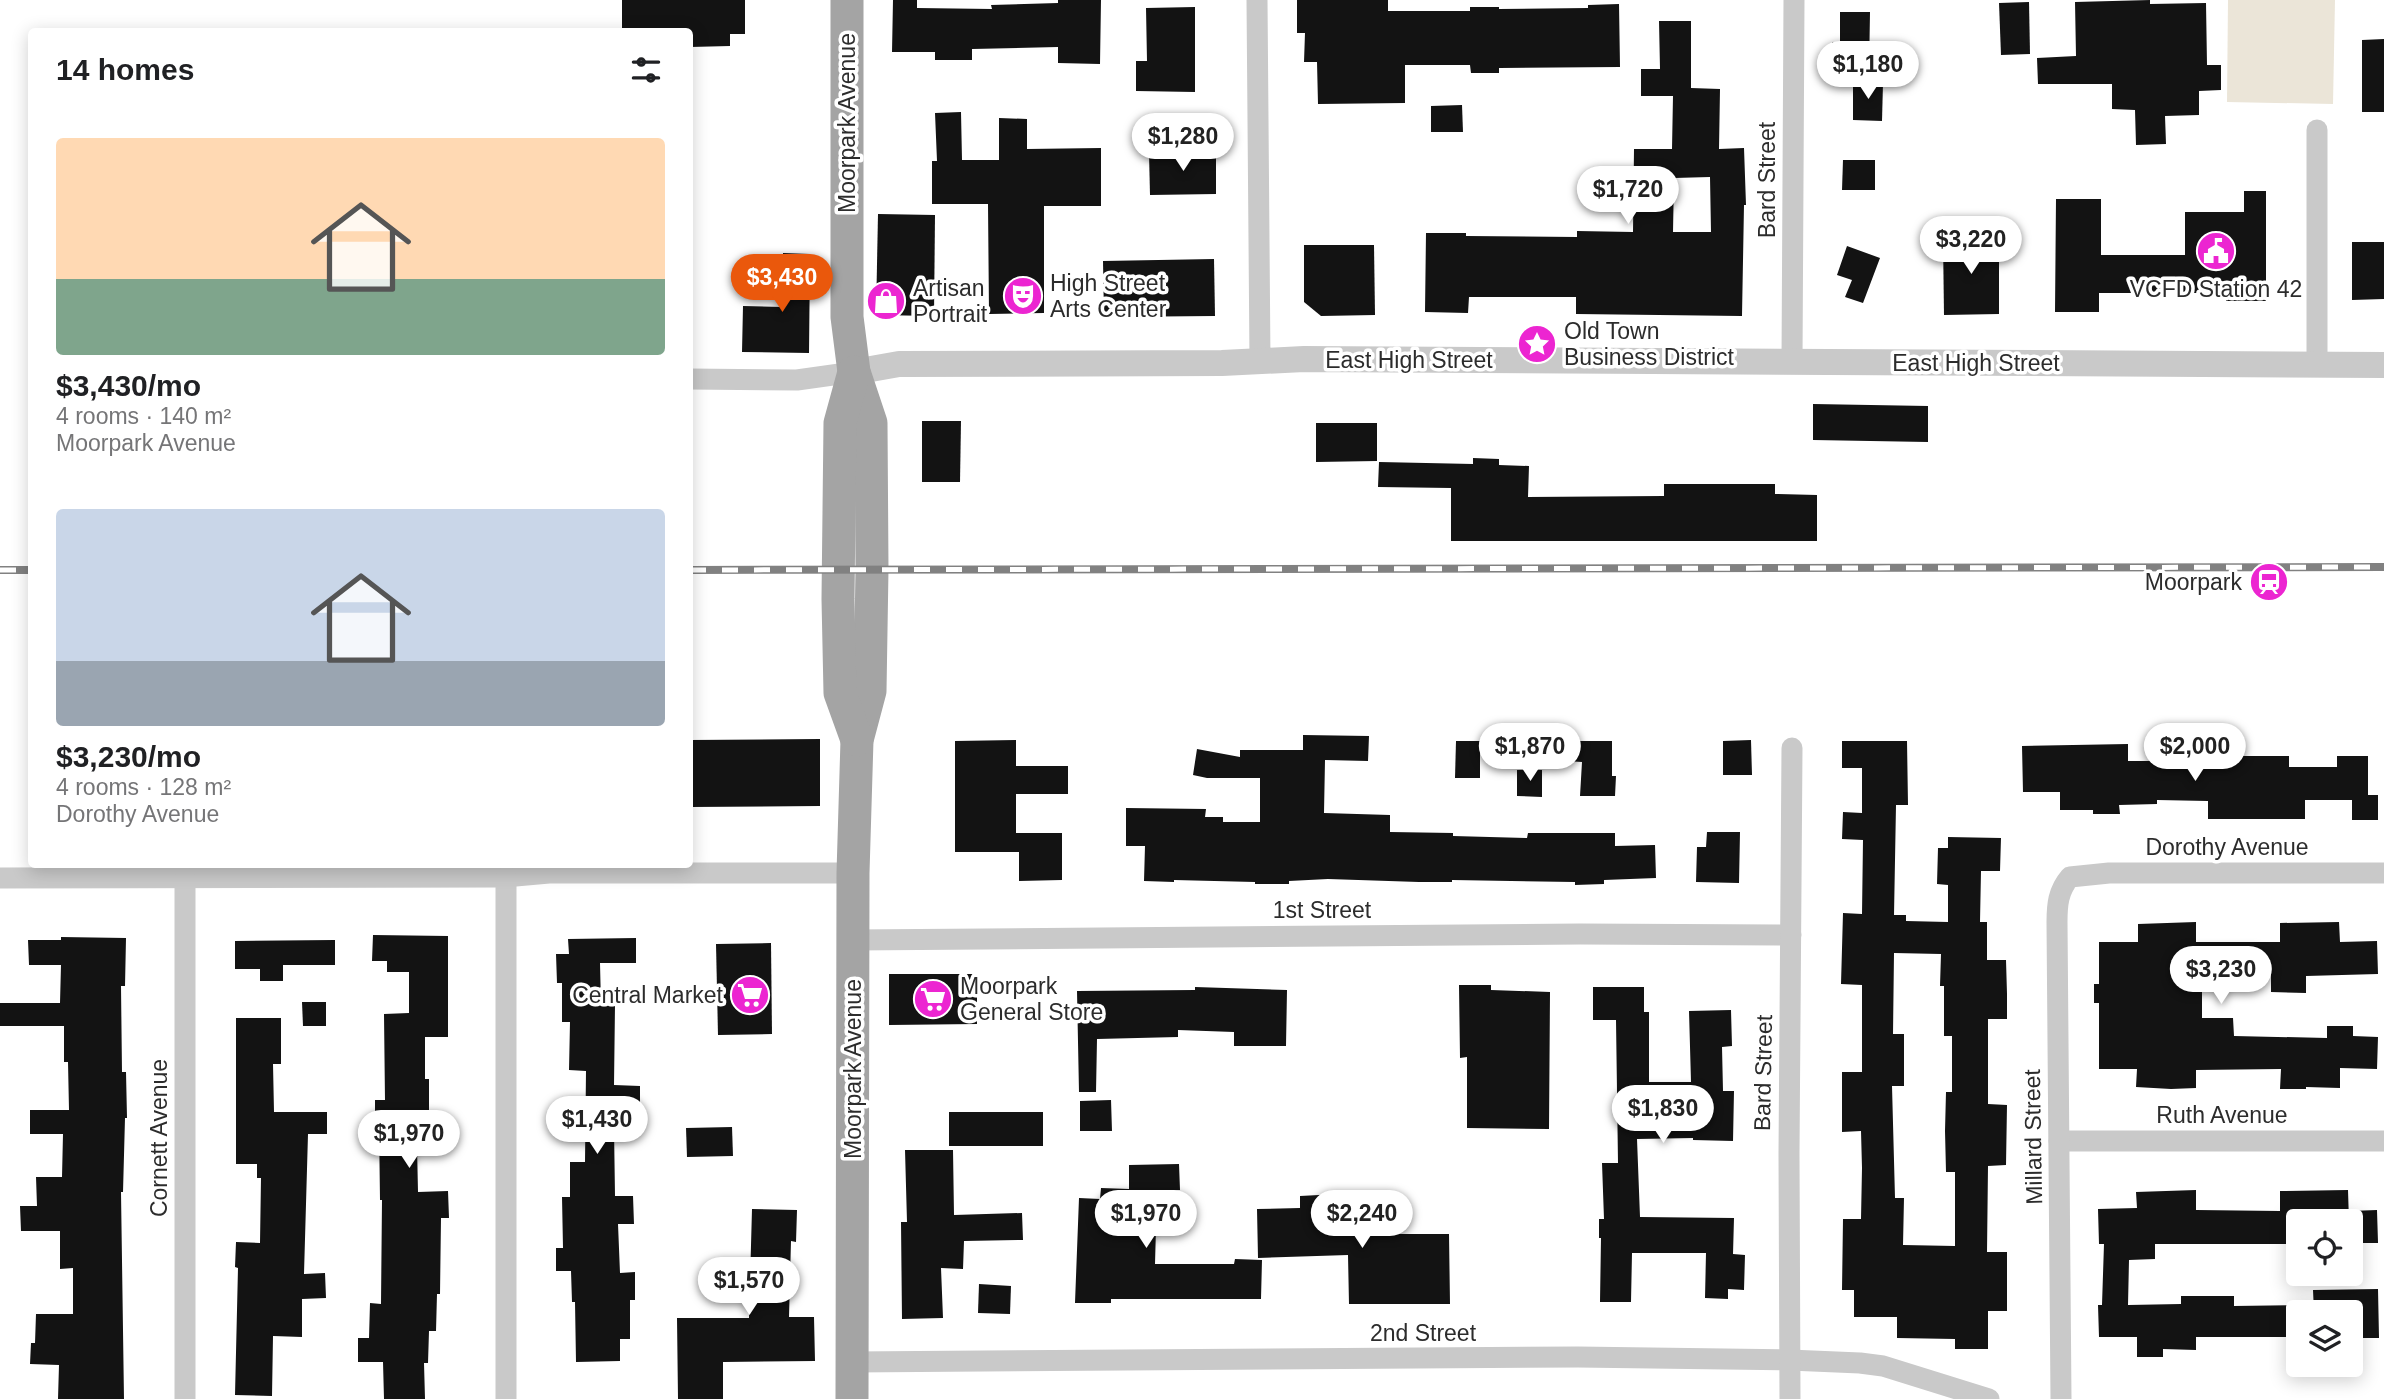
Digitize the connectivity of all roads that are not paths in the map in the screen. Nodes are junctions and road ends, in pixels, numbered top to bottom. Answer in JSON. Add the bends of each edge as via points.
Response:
{"nodes":[{"id":1,"x":847,"y":0,"type":"edge"},
{"id":2,"x":1257,"y":0,"type":"edge"},
{"id":3,"x":1794,"y":0,"type":"edge"},
{"id":4,"x":2317,"y":130,"type":"dead end"},
{"id":5,"x":1261,"y":361,"type":"junction"},
{"id":6,"x":1792,"y":361,"type":"junction"},
{"id":7,"x":2317,"y":365,"type":"junction"},
{"id":8,"x":2384,"y":365,"type":"edge"},
{"id":9,"x":854,"y":372,"type":"junction"},
{"id":10,"x":693,"y":379,"type":"edge"},
{"id":11,"x":1792,"y":748,"type":"dead end"},
{"id":12,"x":853,"y":873,"type":"junction"},
{"id":13,"x":2384,"y":873,"type":"edge"},
{"id":14,"x":506,"y":877,"type":"junction"},
{"id":15,"x":2070,"y":877,"type":"joint"},
{"id":16,"x":0,"y":878,"type":"edge"},
{"id":17,"x":185,"y":878,"type":"junction"},
{"id":18,"x":1791,"y":935,"type":"junction"},
{"id":19,"x":853,"y":940,"type":"junction"},
{"id":20,"x":2059,"y":1141,"type":"junction"},
{"id":21,"x":2384,"y":1141,"type":"edge"},
{"id":22,"x":1789,"y":1360,"type":"junction"},
{"id":23,"x":852,"y":1362,"type":"junction"},
{"id":24,"x":185,"y":1399,"type":"edge"},
{"id":25,"x":506,"y":1399,"type":"edge"},
{"id":26,"x":852,"y":1399,"type":"edge"},
{"id":27,"x":1790,"y":1399,"type":"edge"},
{"id":28,"x":1989,"y":1399,"type":"edge"},
{"id":29,"x":2061,"y":1399,"type":"edge"}],
"edges":[{"from":1,"to":9,"type":"main road","name":"Moorpark Avenue","via":[[847,317]]},
{"from":2,"to":5,"type":"street"},
{"from":3,"to":6,"type":"street","name":"Bard Street"},
{"from":4,"to":7,"type":"street"},
{"from":5,"to":6,"type":"street","name":"East High Street"},
{"from":5,"to":9,"type":"street","name":"East High Street","via":[[899,364]]},
{"from":6,"to":7,"type":"street","name":"East High Street"},
{"from":7,"to":8,"type":"street","name":"East High Street"},
{"from":9,"to":10,"type":"street","via":[[797,380]]},
{"from":9,"to":12,"type":"main road","name":"Moorpark Avenue","via":[[840,423],[838,598],[840,693],[857,740]]},
{"from":11,"to":18,"type":"street","name":"Bard Street"},
{"from":12,"to":14,"type":"street","via":[[549,873]]},
{"from":12,"to":19,"type":"main road","name":"Moorpark Avenue"},
{"from":13,"to":15,"type":"street","name":"Dorothy Avenue","via":[[2109,873]]},
{"from":14,"to":17,"type":"street"},
{"from":14,"to":25,"type":"street"},
{"from":15,"to":20,"type":"street","name":"Millard Street","via":[[2057,900]]},
{"from":16,"to":17,"type":"street"},
{"from":17,"to":24,"type":"street","name":"Cornett Avenue"},
{"from":18,"to":19,"type":"street","name":"1st Street"},
{"from":18,"to":22,"type":"street","name":"Bard Street"},
{"from":19,"to":23,"type":"main road","name":"Moorpark Avenue"},
{"from":20,"to":21,"type":"street","name":"Ruth Avenue"},
{"from":20,"to":29,"type":"street","name":"Millard Street"},
{"from":22,"to":23,"type":"street","name":"2nd Street"},
{"from":22,"to":27,"type":"street","name":"Bard Street"},
{"from":22,"to":28,"type":"street","name":"2nd Street","via":[[1883,1366]]},
{"from":23,"to":26,"type":"main road","name":"Moorpark Avenue"}]}
